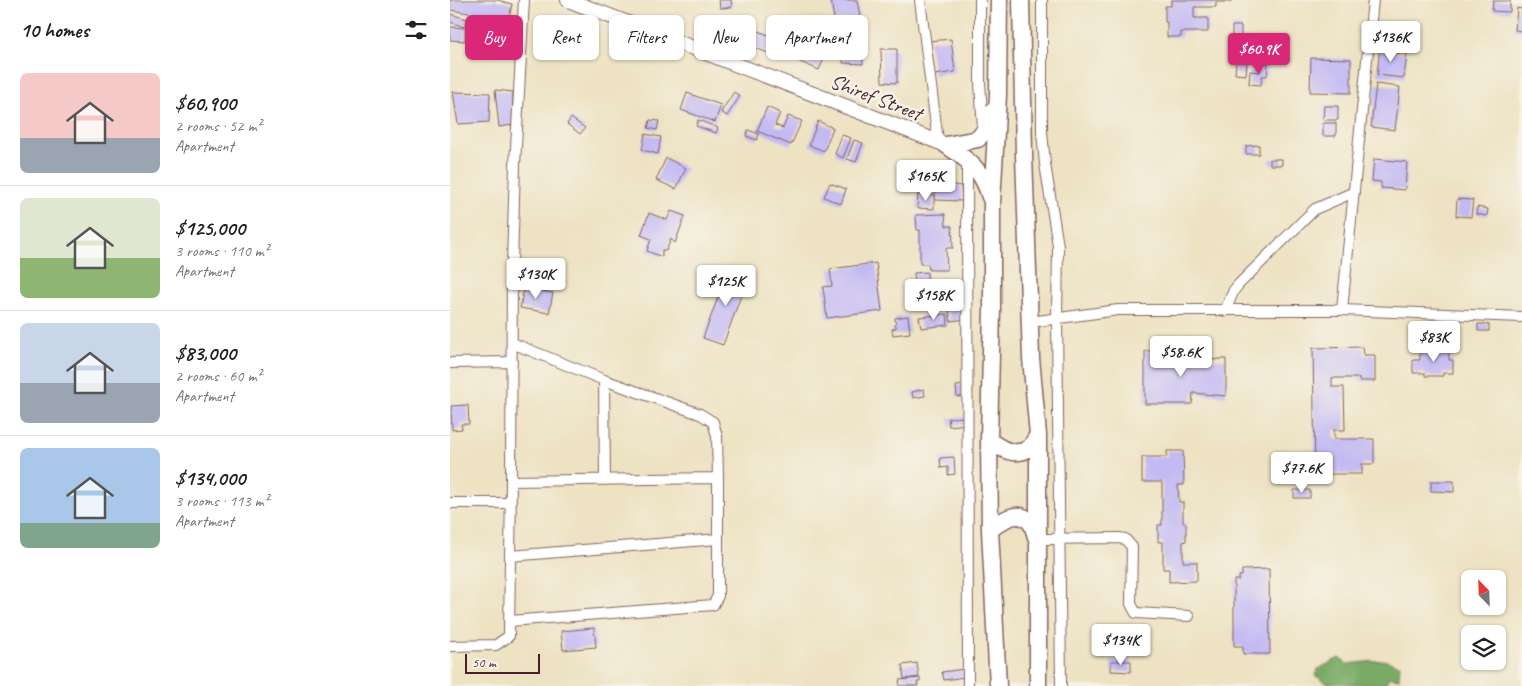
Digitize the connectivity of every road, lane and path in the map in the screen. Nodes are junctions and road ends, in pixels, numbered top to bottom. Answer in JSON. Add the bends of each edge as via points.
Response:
{"nodes":[{"id":1,"x":524,"y":0,"type":"edge"},
{"id":2,"x":568,"y":0,"type":"edge"},
{"id":3,"x":920,"y":0,"type":"edge"},
{"id":4,"x":980,"y":0,"type":"edge"},
{"id":5,"x":999,"y":0,"type":"edge"},
{"id":6,"x":1021,"y":0,"type":"edge"},
{"id":7,"x":1042,"y":0,"type":"edge"},
{"id":8,"x":1373,"y":0,"type":"edge"},
{"id":9,"x":998,"y":95,"type":"junction"},
{"id":10,"x":984,"y":133,"type":"junction"},
{"id":11,"x":942,"y":143,"type":"junction"},
{"id":12,"x":967,"y":160,"type":"junction"},
{"id":13,"x":1354,"y":192,"type":"junction"},
{"id":14,"x":992,"y":203,"type":"junction"},
{"id":15,"x":1342,"y":310,"type":"junction"},
{"id":16,"x":1225,"y":311,"type":"junction"},
{"id":17,"x":1522,"y":317,"type":"edge"},
{"id":18,"x":1057,"y":319,"type":"junction"},
{"id":19,"x":1030,"y":322,"type":"junction"},
{"id":20,"x":512,"y":343,"type":"junction"},
{"id":21,"x":512,"y":362,"type":"junction"},
{"id":22,"x":450,"y":364,"type":"edge"},
{"id":23,"x":604,"y":380,"type":"junction"},
{"id":24,"x":1038,"y":435,"type":"junction"},
{"id":25,"x":989,"y":440,"type":"junction"},
{"id":26,"x":718,"y":478,"type":"junction"},
{"id":27,"x":605,"y":480,"type":"junction"},
{"id":28,"x":512,"y":481,"type":"junction"},
{"id":29,"x":450,"y":503,"type":"edge"},
{"id":30,"x":511,"y":503,"type":"junction"},
{"id":31,"x":990,"y":530,"type":"junction"},
{"id":32,"x":718,"y":539,"type":"junction"},
{"id":33,"x":1037,"y":539,"type":"junction"},
{"id":34,"x":1060,"y":539,"type":"junction"},
{"id":35,"x":510,"y":556,"type":"junction"},
{"id":36,"x":1189,"y":616,"type":"dead end"},
{"id":37,"x":510,"y":621,"type":"junction"},
{"id":38,"x":450,"y":646,"type":"edge"},
{"id":39,"x":968,"y":686,"type":"edge"},
{"id":40,"x":998,"y":686,"type":"edge"},
{"id":41,"x":1038,"y":686,"type":"edge"},
{"id":42,"x":1062,"y":686,"type":"edge"}],
"edges":[{"from":1,"to":20,"type":"street","via":[[515,165]]},
{"from":2,"to":11,"type":"main road","name":"Shiref Street"},
{"from":3,"to":11,"type":"street"},
{"from":4,"to":10,"type":"street"},
{"from":5,"to":9,"type":"highway"},
{"from":6,"to":19,"type":"highway"},
{"from":7,"to":18,"type":"street","via":[[1042,132],[1058,246]]},
{"from":8,"to":13,"type":"street"},
{"from":9,"to":10,"type":"highway"},
{"from":9,"to":14,"type":"highway"},
{"from":10,"to":11,"type":"highway","via":[[978,139]]},
{"from":11,"to":12,"type":"highway"},
{"from":12,"to":14,"type":"highway","via":[[983,177]]},
{"from":12,"to":39,"type":"street"},
{"from":13,"to":15,"type":"street"},
{"from":13,"to":16,"type":"street","via":[[1315,210],[1239,284]]},
{"from":14,"to":25,"type":"highway"},
{"from":15,"to":16,"type":"street"},
{"from":15,"to":17,"type":"street"},
{"from":16,"to":18,"type":"street","via":[[1118,310]]},
{"from":18,"to":19,"type":"street"},
{"from":18,"to":34,"type":"street"},
{"from":19,"to":24,"type":"highway"},
{"from":20,"to":21,"type":"street"},
{"from":20,"to":23,"type":"street"},
{"from":21,"to":22,"type":"street"},
{"from":21,"to":28,"type":"street"},
{"from":23,"to":26,"type":"street","via":[[700,414],[713,422],[717,436]]},
{"from":23,"to":27,"type":"street"},
{"from":24,"to":25,"type":"highway","via":[[1029,448],[1022,451],[1009,452]]},
{"from":24,"to":33,"type":"highway"},
{"from":25,"to":31,"type":"highway"},
{"from":26,"to":27,"type":"street"},
{"from":26,"to":32,"type":"street"},
{"from":27,"to":28,"type":"street"},
{"from":28,"to":30,"type":"street"},
{"from":29,"to":30,"type":"street"},
{"from":30,"to":35,"type":"street"},
{"from":31,"to":33,"type":"highway","via":[[1008,517],[1015,516],[1031,523]]},
{"from":31,"to":40,"type":"highway"},
{"from":32,"to":35,"type":"street"},
{"from":32,"to":37,"type":"street","via":[[718,596],[713,605]]},
{"from":33,"to":34,"type":"street"},
{"from":33,"to":41,"type":"highway"},
{"from":34,"to":36,"type":"street","via":[[1125,539],[1132,547],[1131,604],[1136,613]]},
{"from":34,"to":42,"type":"street"},
{"from":35,"to":37,"type":"street"},
{"from":37,"to":38,"type":"street","via":[[509,636],[496,645]]}]}
